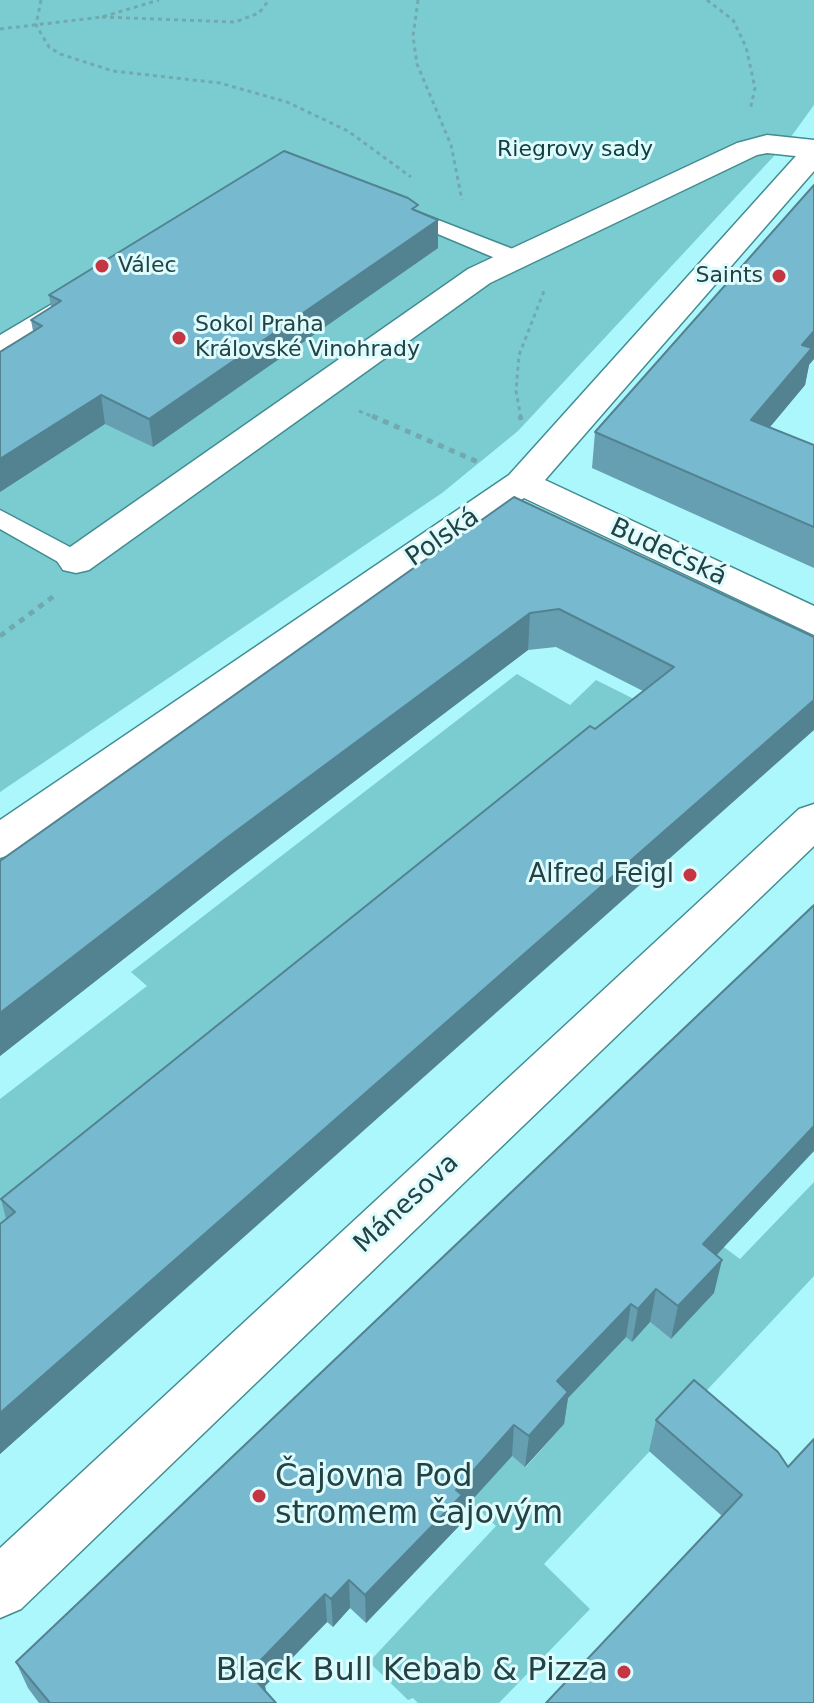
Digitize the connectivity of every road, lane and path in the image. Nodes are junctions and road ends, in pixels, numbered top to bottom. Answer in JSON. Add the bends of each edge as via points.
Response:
{"nodes":[{"id":1,"x":41,"y":0,"type":"edge"},
{"id":2,"x":159,"y":0,"type":"edge"},
{"id":3,"x":269,"y":0,"type":"edge"},
{"id":4,"x":418,"y":0,"type":"edge"},
{"id":5,"x":707,"y":0,"type":"edge"},
{"id":6,"x":102,"y":17,"type":"junction"},
{"id":7,"x":0,"y":21,"type":"edge"},
{"id":8,"x":36,"y":25,"type":"junction"},
{"id":9,"x":10,"y":28,"type":"junction"},
{"id":10,"x":0,"y":29,"type":"edge"},
{"id":11,"x":767,"y":144,"type":"junction"},
{"id":12,"x":814,"y":151,"type":"edge"},
{"id":13,"x":419,"y":184,"type":"dead end"},
{"id":14,"x":387,"y":205,"type":"edge"},
{"id":15,"x":463,"y":206,"type":"dead end"},
{"id":16,"x":515,"y":258,"type":"junction"},
{"id":17,"x":545,"y":288,"type":"dead end"},
{"id":18,"x":77,"y":296,"type":"edge"},
{"id":19,"x":0,"y":345,"type":"edge"},
{"id":20,"x":318,"y":393,"type":"junction"},
{"id":21,"x":523,"y":434,"type":"dead end"},
{"id":22,"x":479,"y":462,"type":"dead end"},
{"id":23,"x":522,"y":483,"type":"junction"},
{"id":24,"x":0,"y":518,"type":"edge"},
{"id":25,"x":76,"y":561,"type":"junction"},
{"id":26,"x":814,"y":622,"type":"edge"},
{"id":27,"x":0,"y":636,"type":"edge"},
{"id":28,"x":814,"y":820,"type":"edge"},
{"id":29,"x":0,"y":842,"type":"edge"},
{"id":30,"x":0,"y":1588,"type":"edge"}],
"edges":[{"from":1,"to":8,"type":"path"},
{"from":2,"to":6,"type":"path"},
{"from":3,"to":6,"type":"path","via":[[259,13],[235,22]]},
{"from":4,"to":15,"type":"path","via":[[413,36],[417,64],[451,145]]},
{"from":5,"to":11,"type":"path","via":[[733,20],[746,47],[755,88],[741,129]]},
{"from":6,"to":8,"type":"path"},
{"from":7,"to":9,"type":"path"},
{"from":8,"to":9,"type":"path"},
{"from":8,"to":13,"type":"path","via":[[49,47],[92,66],[220,83],[287,102],[348,131]]},
{"from":9,"to":10,"type":"path"},
{"from":11,"to":12,"type":"street"},
{"from":11,"to":16,"type":"street"},
{"from":12,"to":23,"type":"street","name":"Polská"},
{"from":14,"to":16,"type":"lane"},
{"from":16,"to":20,"type":"street","via":[[479,276]]},
{"from":17,"to":21,"type":"path","via":[[519,355],[516,391]]},
{"from":18,"to":19,"type":"lane"},
{"from":20,"to":22,"type":"path"},
{"from":20,"to":25,"type":"street"},
{"from":23,"to":26,"type":"street","name":"Budečská"},
{"from":23,"to":29,"type":"street","name":"Polská"},
{"from":24,"to":25,"type":"lane"},
{"from":25,"to":27,"type":"path","via":[[62,591]]},
{"from":28,"to":30,"type":"street","name":"Mánesova"}]}
